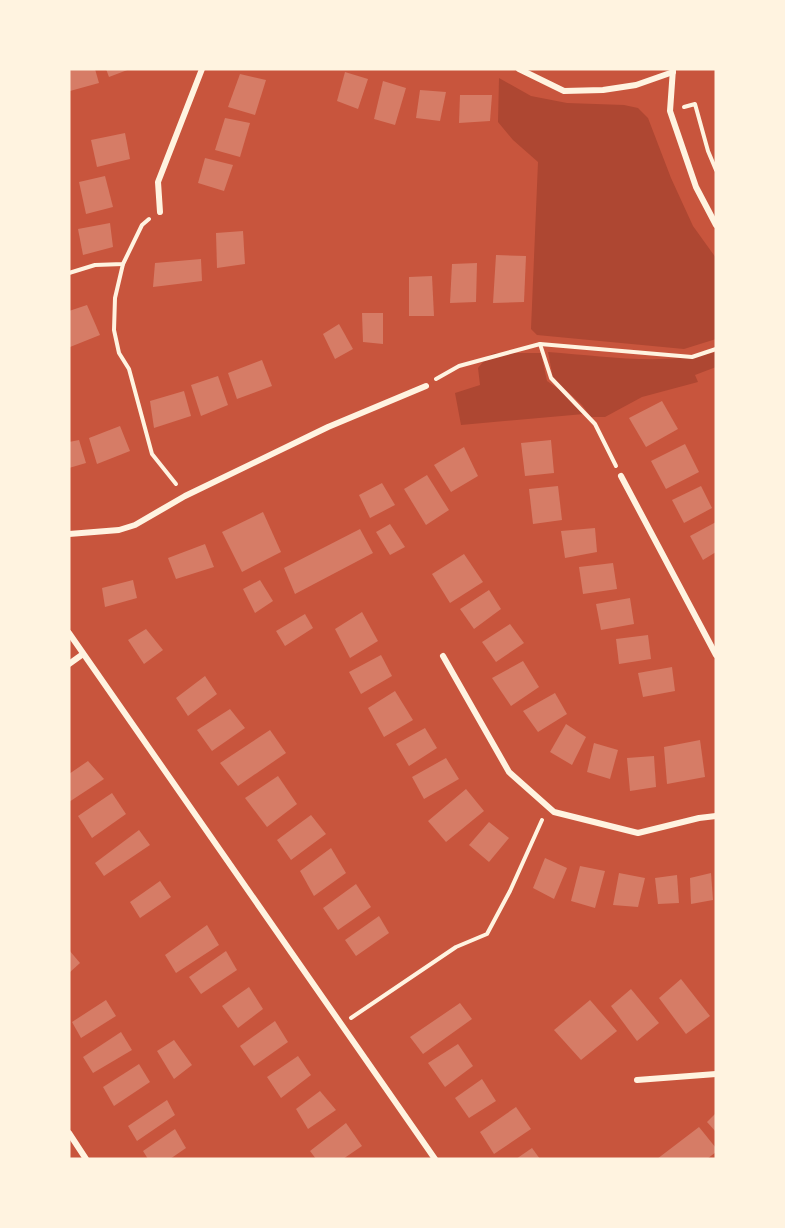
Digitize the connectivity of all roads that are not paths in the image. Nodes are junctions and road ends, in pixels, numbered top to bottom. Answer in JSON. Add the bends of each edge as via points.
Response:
{"nodes":[{"id":1,"x":202,"y":69,"type":"edge"},
{"id":2,"x":519,"y":69,"type":"edge"},
{"id":3,"x":673,"y":70,"type":"edge"},
{"id":4,"x":160,"y":212,"type":"road end"},
{"id":5,"x":716,"y":225,"type":"edge"},
{"id":6,"x":426,"y":386,"type":"road end"},
{"id":7,"x":621,"y":476,"type":"road end"},
{"id":8,"x":69,"y":534,"type":"edge"},
{"id":9,"x":69,"y":633,"type":"edge"},
{"id":10,"x":83,"y":654,"type":"junction"},
{"id":11,"x":716,"y":655,"type":"edge"},
{"id":12,"x":443,"y":656,"type":"dead end"},
{"id":13,"x":69,"y":664,"type":"edge"},
{"id":14,"x":716,"y":816,"type":"edge"},
{"id":15,"x":716,"y":1074,"type":"edge"},
{"id":16,"x":637,"y":1080,"type":"dead end"},
{"id":17,"x":69,"y":1133,"type":"edge"},
{"id":18,"x":86,"y":1159,"type":"edge"},
{"id":19,"x":435,"y":1159,"type":"edge"}],
"edges":[{"from":1,"to":4,"type":"street","via":[[158,182]]},
{"from":2,"to":3,"type":"street","via":[[564,91],[636,85]]},
{"from":3,"to":5,"type":"street","via":[[670,111],[696,187]]},
{"from":6,"to":8,"type":"street","via":[[328,427],[185,496],[135,525]]},
{"from":7,"to":11,"type":"street"},
{"from":9,"to":10,"type":"street"},
{"from":10,"to":13,"type":"street"},
{"from":10,"to":19,"type":"street"},
{"from":12,"to":14,"type":"street","via":[[509,772],[554,812],[638,833]]},
{"from":15,"to":16,"type":"street"},
{"from":17,"to":18,"type":"street"}]}
